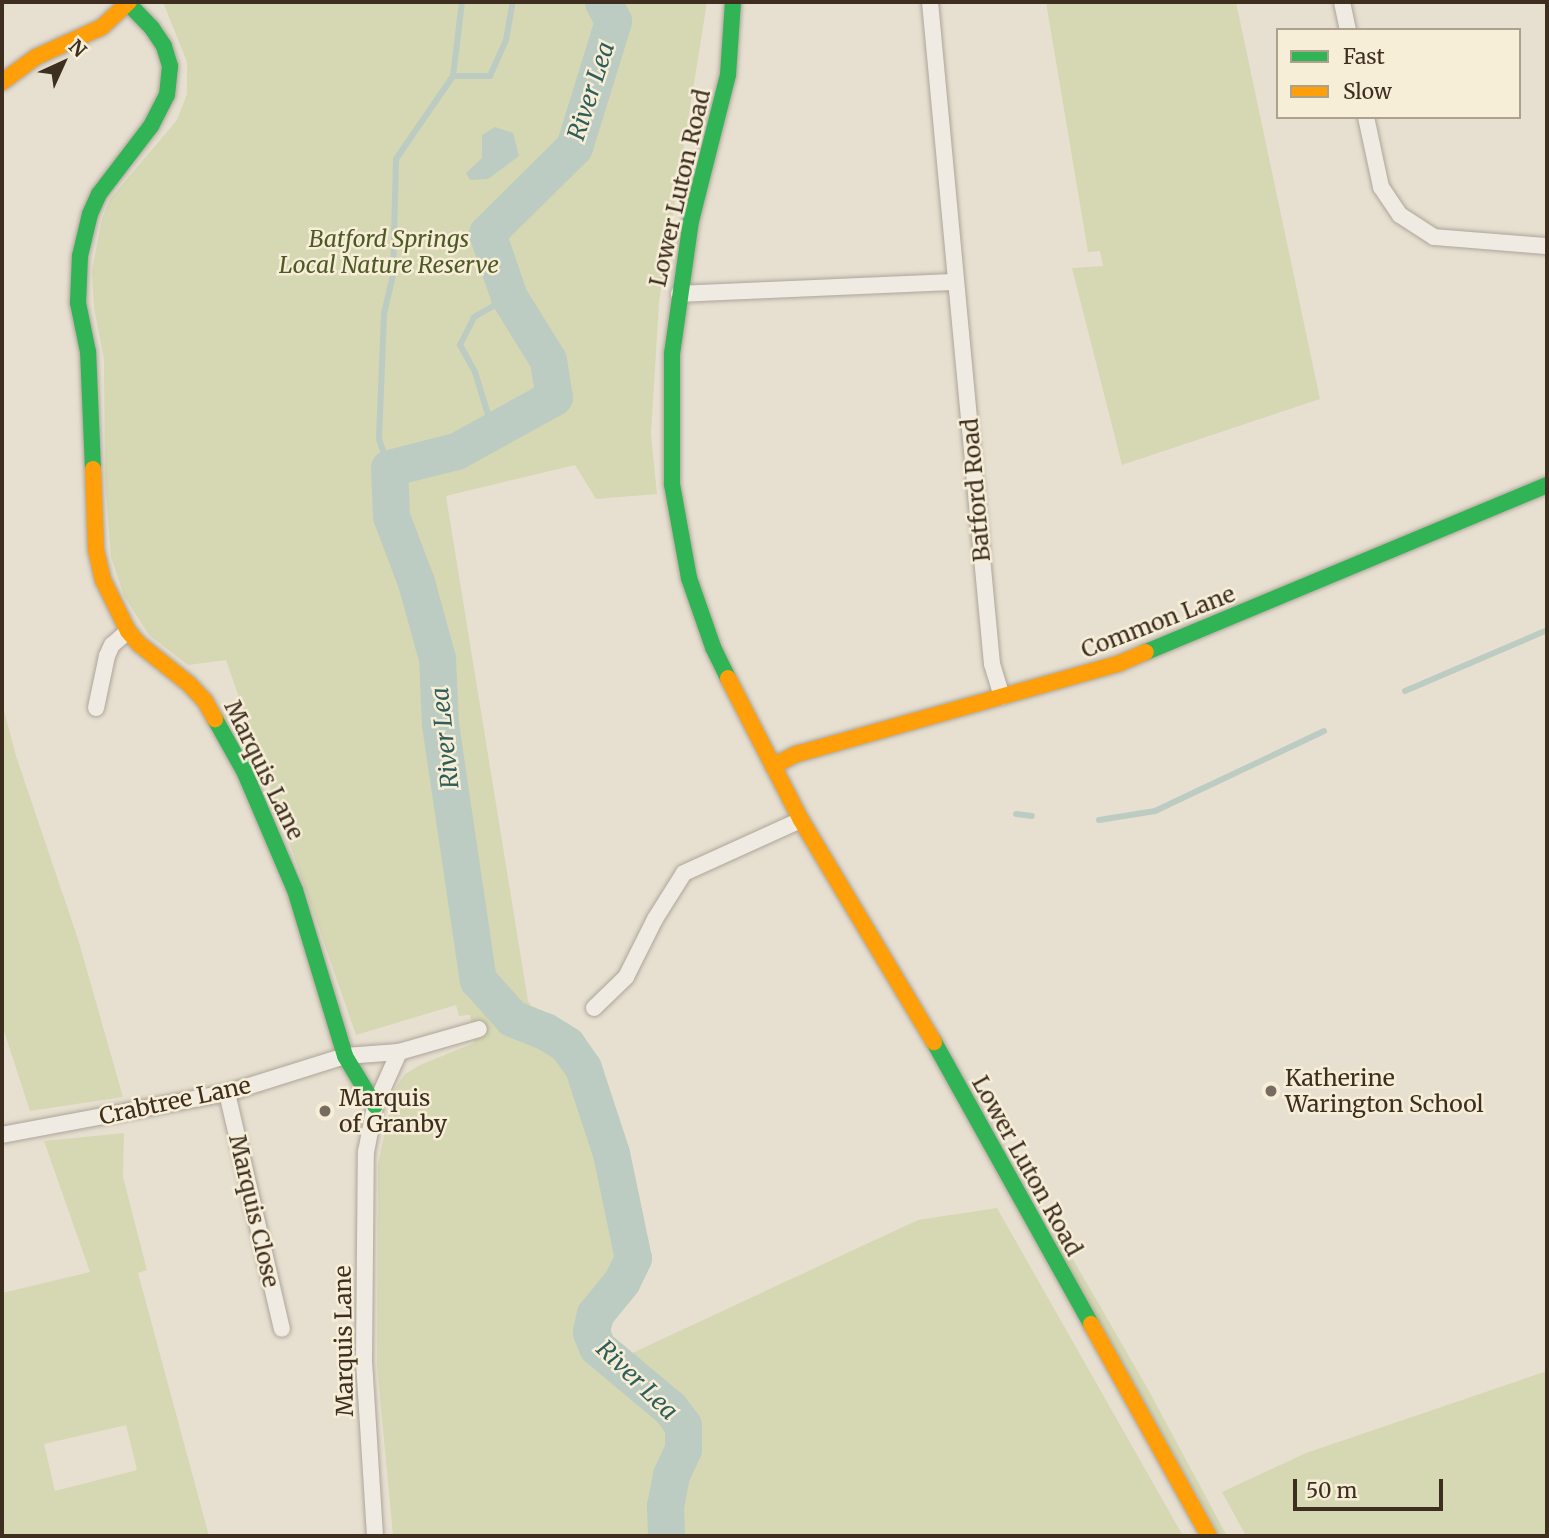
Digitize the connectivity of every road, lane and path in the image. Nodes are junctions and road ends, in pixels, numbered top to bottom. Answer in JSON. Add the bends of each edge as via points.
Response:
{"nodes":[{"id":1,"x":129,"y":2,"type":"edge"},
{"id":2,"x":733,"y":2,"type":"edge"},
{"id":3,"x":930,"y":2,"type":"edge"},
{"id":4,"x":1342,"y":2,"type":"edge"},
{"id":5,"x":1348,"y":28,"type":"edge"},
{"id":6,"x":2,"y":82,"type":"edge"},
{"id":7,"x":1366,"y":119,"type":"edge"},
{"id":8,"x":1547,"y":246,"type":"edge"},
{"id":9,"x":956,"y":282,"type":"junction"},
{"id":10,"x":679,"y":294,"type":"junction"},
{"id":11,"x":1547,"y":485,"type":"edge"},
{"id":12,"x":128,"y":631,"type":"junction"},
{"id":13,"x":1002,"y":697,"type":"junction"},
{"id":14,"x":96,"y":708,"type":"dead end"},
{"id":15,"x":773,"y":766,"type":"junction"},
{"id":16,"x":801,"y":820,"type":"junction"},
{"id":17,"x":594,"y":1008,"type":"dead end"},
{"id":18,"x":479,"y":1029,"type":"dead end"},
{"id":19,"x":399,"y":1052,"type":"junction"},
{"id":20,"x":345,"y":1056,"type":"junction"},
{"id":21,"x":227,"y":1093,"type":"junction"},
{"id":22,"x":375,"y":1106,"type":"junction"},
{"id":23,"x":2,"y":1135,"type":"edge"},
{"id":24,"x":282,"y":1329,"type":"dead end"},
{"id":25,"x":375,"y":1536,"type":"edge"},
{"id":26,"x":1209,"y":1536,"type":"edge"}],
"edges":[{"from":1,"to":6,"type":"street","via":[[102,27],[36,57]]},
{"from":1,"to":12,"type":"street","name":"Marquis Lane","via":[[164,46],[170,66],[167,95],[151,126],[99,194],[90,214],[78,282],[89,352],[96,550],[103,580]]},
{"from":2,"to":10,"type":"street","name":"Lower Luton Road","via":[[728,75],[691,221]]},
{"from":3,"to":9,"type":"street","name":"Batford Road"},
{"from":4,"to":5,"type":"street"},
{"from":7,"to":8,"type":"street","via":[[1381,187],[1400,215],[1434,237]]},
{"from":9,"to":10,"type":"street"},
{"from":9,"to":13,"type":"street","name":"Batford Road","via":[[992,664]]},
{"from":10,"to":15,"type":"street","name":"Lower Luton Road","via":[[669,437],[679,533],[713,647]]},
{"from":11,"to":13,"type":"street","name":"Common Lane","via":[[1178,641]]},
{"from":12,"to":14,"type":"street","via":[[107,656]]},
{"from":12,"to":20,"type":"street","name":"Marquis Lane","via":[[205,701],[245,773],[295,890]]},
{"from":13,"to":15,"type":"street","name":"Common Lane","via":[[797,754]]},
{"from":15,"to":16,"type":"street","name":"Lower Luton Road"},
{"from":16,"to":17,"type":"street","via":[[684,873],[626,977]]},
{"from":16,"to":26,"type":"street","name":"Lower Luton Road","via":[[911,1001]]},
{"from":18,"to":19,"type":"street","name":"Crabtree Lane"},
{"from":19,"to":20,"type":"street","name":"Crabtree Lane"},
{"from":19,"to":22,"type":"street"},
{"from":20,"to":21,"type":"street","name":"Crabtree Lane"},
{"from":20,"to":22,"type":"street","name":"Marquis Lane"},
{"from":21,"to":23,"type":"street","name":"Crabtree Lane"},
{"from":21,"to":24,"type":"street","name":"Marquis Close"},
{"from":22,"to":25,"type":"street","name":"Marquis Lane","via":[[366,1152],[364,1362]]}]}
